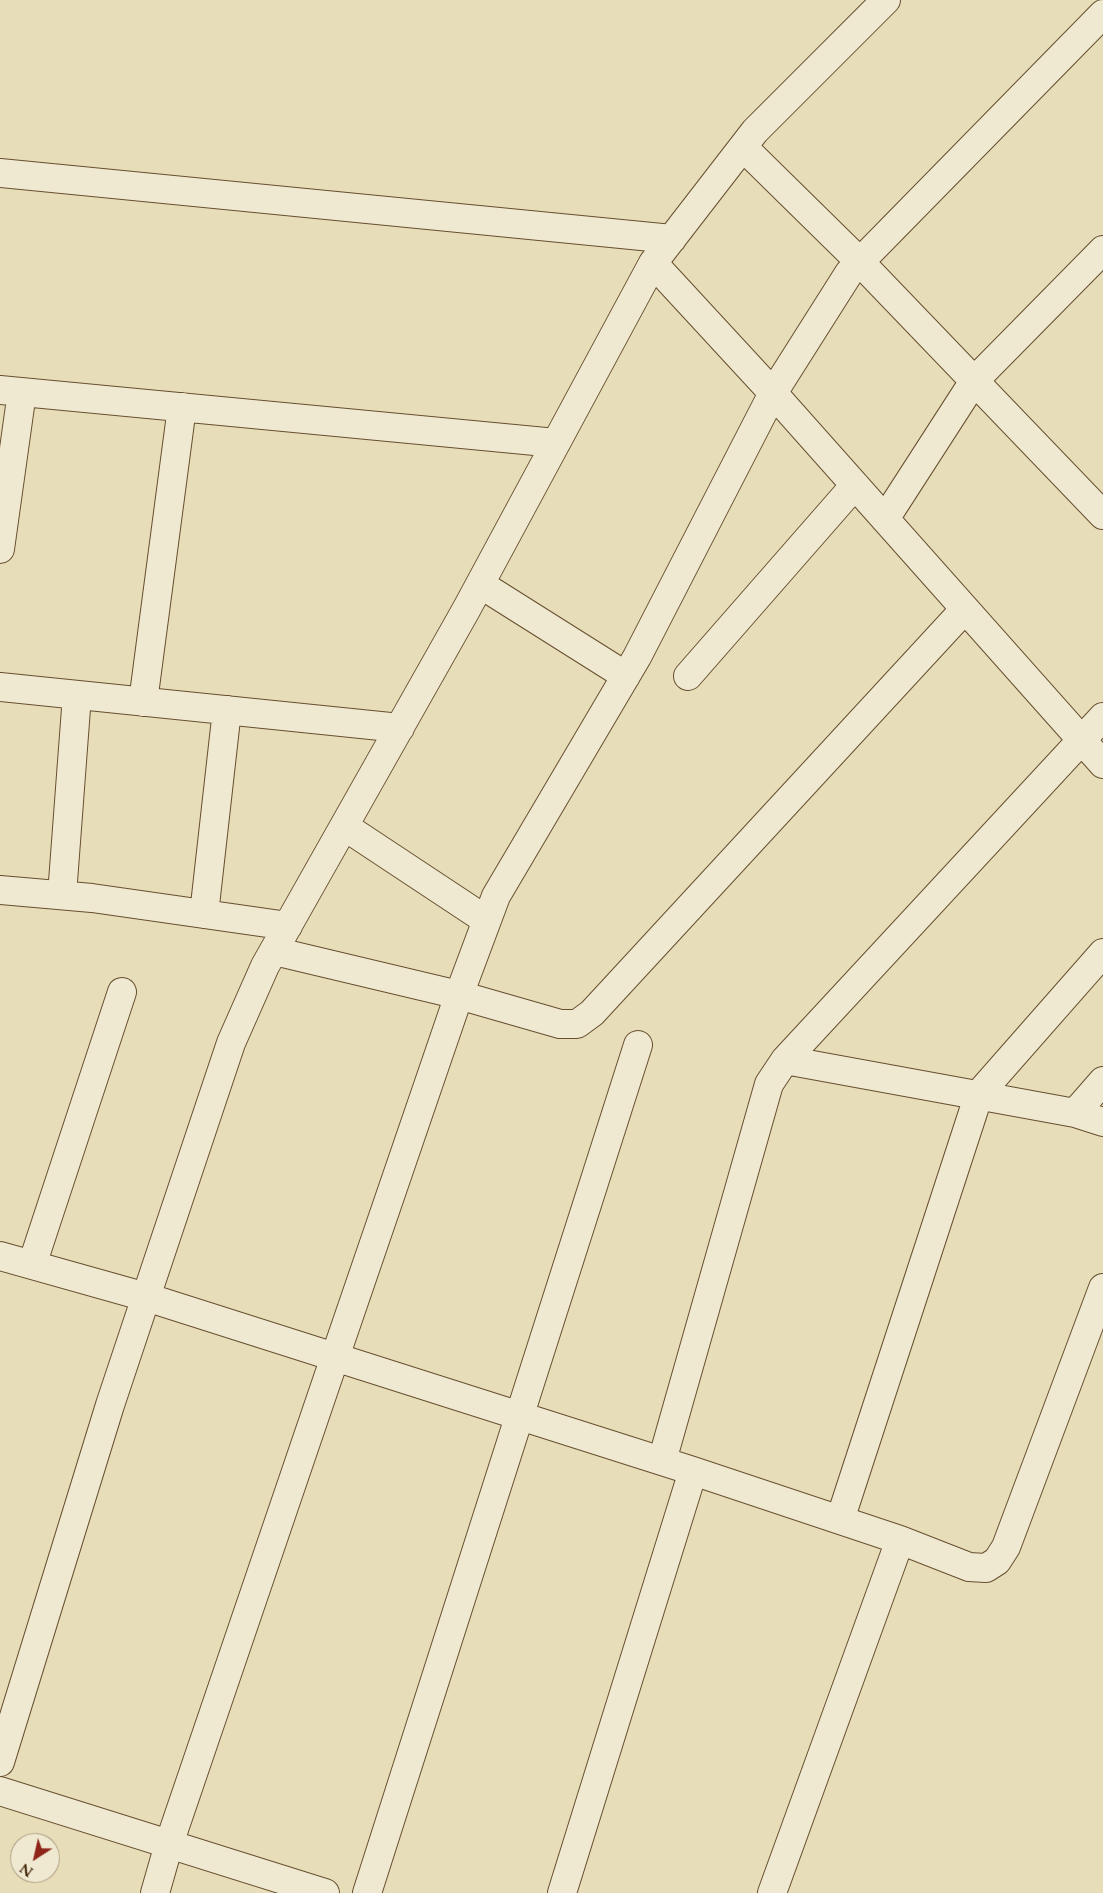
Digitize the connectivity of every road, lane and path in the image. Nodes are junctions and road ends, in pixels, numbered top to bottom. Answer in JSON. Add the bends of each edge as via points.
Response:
{"nodes":[{"id":1,"x":886,"y":0,"type":"edge"},
{"id":2,"x":1103,"y":14,"type":"edge"},
{"id":3,"x":743,"y":146,"type":"junction"},
{"id":4,"x":0,"y":173,"type":"edge"},
{"id":5,"x":672,"y":239,"type":"junction"},
{"id":6,"x":1103,"y":250,"type":"edge"},
{"id":7,"x":860,"y":262,"type":"junction"},
{"id":8,"x":654,"y":263,"type":"junction"},
{"id":9,"x":974,"y":381,"type":"junction"},
{"id":10,"x":11,"y":391,"type":"edge"},
{"id":11,"x":773,"y":393,"type":"junction"},
{"id":12,"x":182,"y":407,"type":"junction"},
{"id":13,"x":556,"y":443,"type":"junction"},
{"id":14,"x":855,"y":485,"type":"junction"},
{"id":15,"x":1098,"y":500,"type":"edge"},
{"id":16,"x":885,"y":519,"type":"junction"},
{"id":17,"x":0,"y":549,"type":"edge"},
{"id":18,"x":480,"y":584,"type":"junction"},
{"id":19,"x":965,"y":609,"type":"junction"},
{"id":20,"x":626,"y":676,"type":"junction"},
{"id":21,"x":688,"y":676,"type":"dead end"},
{"id":22,"x":0,"y":687,"type":"edge"},
{"id":23,"x":77,"y":695,"type":"junction"},
{"id":24,"x":143,"y":702,"type":"junction"},
{"id":25,"x":227,"y":710,"type":"junction"},
{"id":26,"x":1103,"y":717,"type":"edge"},
{"id":27,"x":400,"y":728,"type":"junction"},
{"id":28,"x":1082,"y":741,"type":"junction"},
{"id":29,"x":1103,"y":764,"type":"edge"},
{"id":30,"x":344,"y":826,"type":"junction"},
{"id":31,"x":0,"y":890,"type":"edge"},
{"id":32,"x":62,"y":895,"type":"junction"},
{"id":33,"x":204,"y":914,"type":"junction"},
{"id":34,"x":486,"y":920,"type":"junction"},
{"id":35,"x":288,"y":926,"type":"junction"},
{"id":36,"x":274,"y":951,"type":"junction"},
{"id":37,"x":1103,"y":953,"type":"edge"},
{"id":38,"x":122,"y":992,"type":"dead end"},
{"id":39,"x":459,"y":995,"type":"junction"},
{"id":40,"x":638,"y":1044,"type":"dead end"},
{"id":41,"x":784,"y":1060,"type":"junction"},
{"id":42,"x":1103,"y":1081,"type":"edge"},
{"id":43,"x":979,"y":1094,"type":"junction"},
{"id":44,"x":1075,"y":1113,"type":"junction"},
{"id":45,"x":1103,"y":1122,"type":"edge"},
{"id":46,"x":0,"y":1256,"type":"edge"},
{"id":47,"x":32,"y":1265,"type":"junction"},
{"id":48,"x":1103,"y":1288,"type":"edge"},
{"id":49,"x":146,"y":1297,"type":"junction"},
{"id":50,"x":335,"y":1357,"type":"junction"},
{"id":51,"x":520,"y":1416,"type":"junction"},
{"id":52,"x":662,"y":1461,"type":"junction"},
{"id":53,"x":693,"y":1471,"type":"junction"},
{"id":54,"x":840,"y":1520,"type":"junction"},
{"id":55,"x":900,"y":1540,"type":"junction"},
{"id":56,"x":0,"y":1762,"type":"edge"},
{"id":57,"x":0,"y":1791,"type":"edge"},
{"id":58,"x":169,"y":1844,"type":"junction"},
{"id":59,"x":155,"y":1893,"type":"edge"},
{"id":60,"x":325,"y":1893,"type":"edge"},
{"id":61,"x":367,"y":1893,"type":"edge"},
{"id":62,"x":562,"y":1893,"type":"edge"},
{"id":63,"x":772,"y":1893,"type":"edge"}],
"edges":[{"from":1,"to":3,"type":"street"},
{"from":2,"to":7,"type":"street"},
{"from":3,"to":5,"type":"street"},
{"from":3,"to":7,"type":"street"},
{"from":4,"to":5,"type":"street"},
{"from":5,"to":8,"type":"street"},
{"from":6,"to":9,"type":"street"},
{"from":7,"to":9,"type":"street"},
{"from":7,"to":11,"type":"street","via":[[849,273]]},
{"from":8,"to":11,"type":"street"},
{"from":8,"to":13,"type":"street"},
{"from":9,"to":15,"type":"street"},
{"from":9,"to":16,"type":"street"},
{"from":10,"to":12,"type":"street"},
{"from":10,"to":17,"type":"street"},
{"from":11,"to":14,"type":"street"},
{"from":11,"to":20,"type":"street"},
{"from":12,"to":13,"type":"street"},
{"from":12,"to":24,"type":"street"},
{"from":13,"to":18,"type":"street"},
{"from":14,"to":16,"type":"street"},
{"from":14,"to":21,"type":"street"},
{"from":16,"to":19,"type":"street"},
{"from":18,"to":20,"type":"street"},
{"from":18,"to":27,"type":"street"},
{"from":19,"to":28,"type":"street"},
{"from":19,"to":39,"type":"street","via":[[592,1013],[577,1024],[560,1024]]},
{"from":20,"to":34,"type":"street","via":[[496,896]]},
{"from":22,"to":23,"type":"street"},
{"from":23,"to":24,"type":"street"},
{"from":23,"to":32,"type":"street"},
{"from":24,"to":25,"type":"street"},
{"from":25,"to":27,"type":"street"},
{"from":25,"to":33,"type":"street"},
{"from":26,"to":28,"type":"street"},
{"from":27,"to":30,"type":"street"},
{"from":28,"to":29,"type":"street"},
{"from":28,"to":41,"type":"street"},
{"from":30,"to":34,"type":"street"},
{"from":30,"to":35,"type":"street"},
{"from":31,"to":32,"type":"street"},
{"from":32,"to":33,"type":"street"},
{"from":33,"to":35,"type":"street"},
{"from":34,"to":39,"type":"street"},
{"from":35,"to":36,"type":"street"},
{"from":36,"to":39,"type":"street"},
{"from":36,"to":49,"type":"street","via":[[231,1043]]},
{"from":37,"to":43,"type":"street"},
{"from":38,"to":47,"type":"street"},
{"from":39,"to":50,"type":"street"},
{"from":40,"to":51,"type":"street"},
{"from":41,"to":43,"type":"street"},
{"from":41,"to":52,"type":"street","via":[[769,1084]]},
{"from":42,"to":44,"type":"street"},
{"from":43,"to":44,"type":"street"},
{"from":43,"to":54,"type":"street"},
{"from":44,"to":45,"type":"street"},
{"from":46,"to":47,"type":"street"},
{"from":47,"to":49,"type":"street"},
{"from":48,"to":55,"type":"street","via":[[1006,1547],[997,1561],[986,1568],[969,1567]]},
{"from":49,"to":50,"type":"street"},
{"from":49,"to":56,"type":"street"},
{"from":50,"to":51,"type":"street"},
{"from":50,"to":58,"type":"street"},
{"from":51,"to":52,"type":"street"},
{"from":51,"to":61,"type":"street"},
{"from":52,"to":53,"type":"street"},
{"from":53,"to":54,"type":"street"},
{"from":53,"to":62,"type":"street"},
{"from":54,"to":55,"type":"street"},
{"from":55,"to":63,"type":"street"},
{"from":57,"to":58,"type":"street"},
{"from":58,"to":59,"type":"street"},
{"from":58,"to":60,"type":"street"}]}
